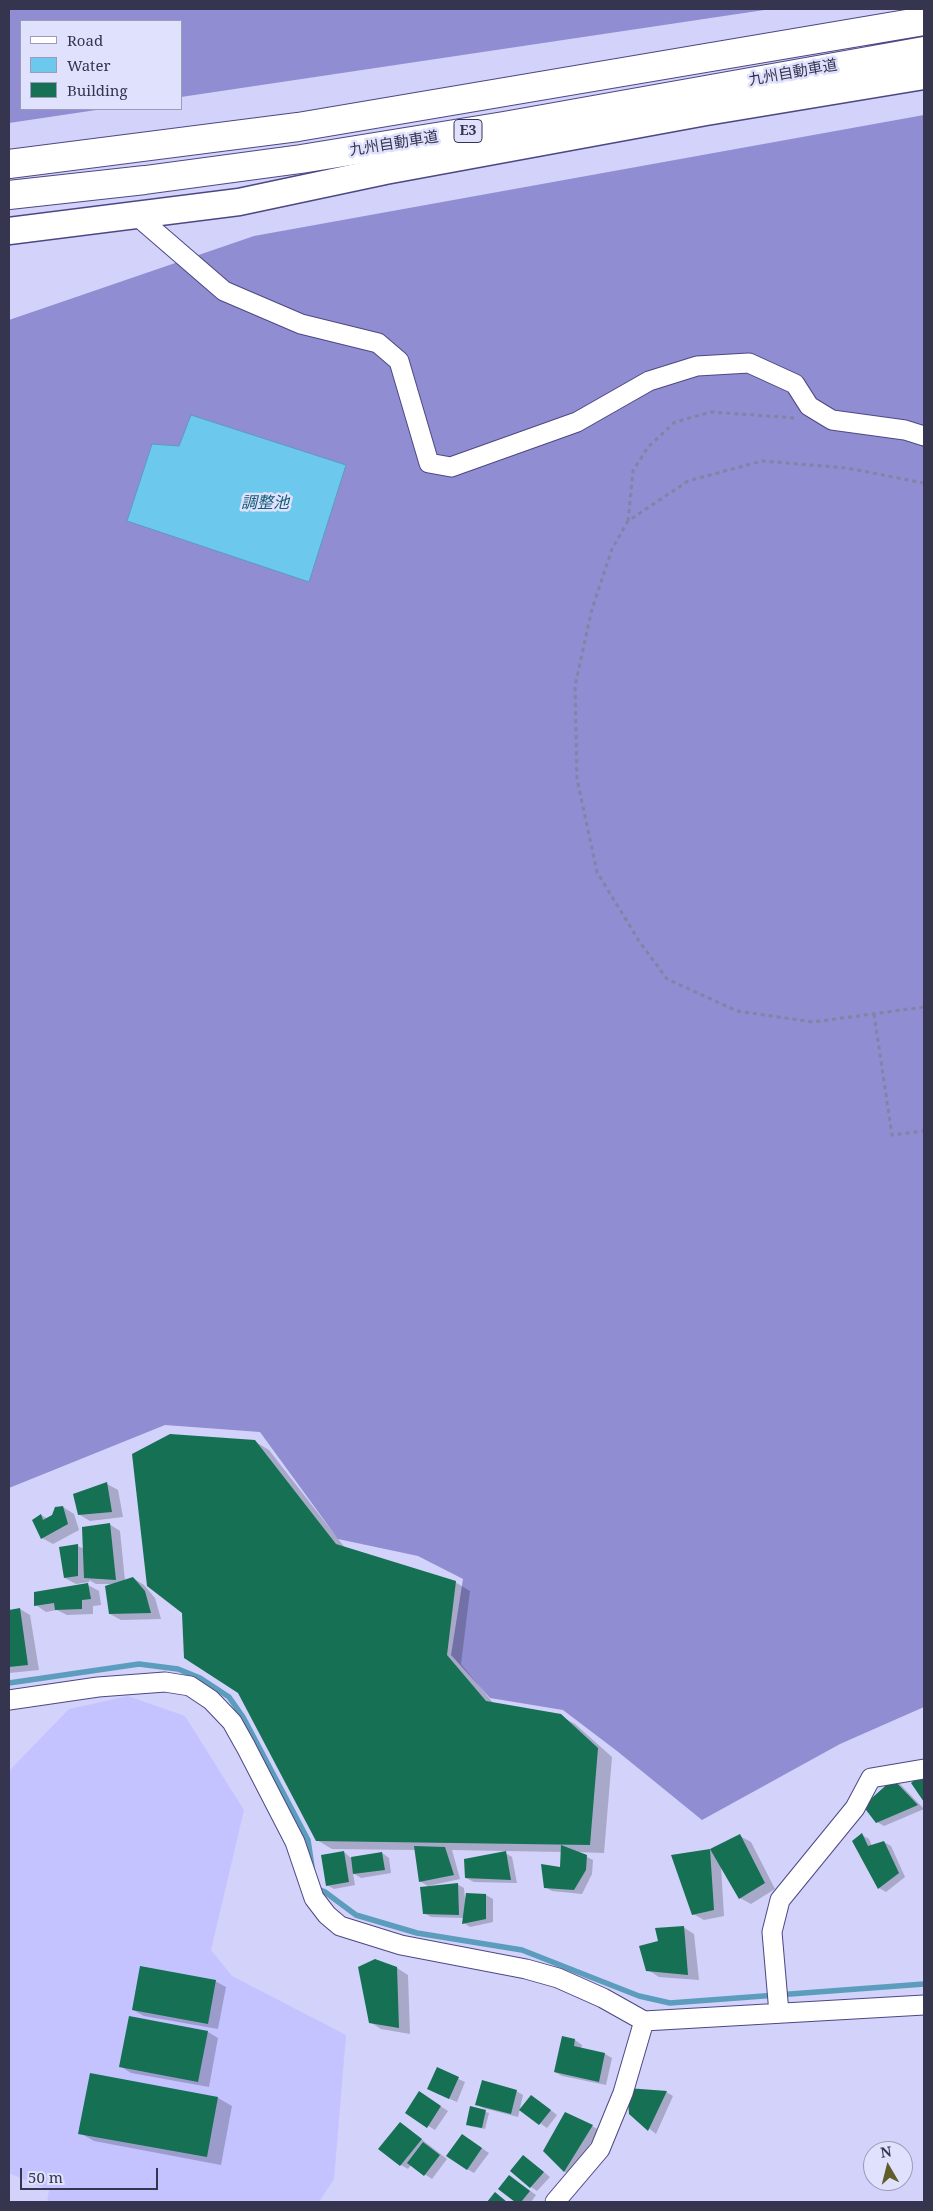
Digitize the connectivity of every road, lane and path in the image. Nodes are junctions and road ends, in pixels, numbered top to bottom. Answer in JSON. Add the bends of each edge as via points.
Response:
{"nodes":[{"id":1,"x":924,"y":21,"type":"edge"},
{"id":2,"x":924,"y":51,"type":"edge"},
{"id":3,"x":924,"y":76,"type":"edge"},
{"id":4,"x":9,"y":164,"type":"edge"},
{"id":5,"x":9,"y":195,"type":"edge"},
{"id":6,"x":136,"y":215,"type":"junction"},
{"id":7,"x":9,"y":231,"type":"edge"},
{"id":8,"x":832,"y":420,"type":"junction"},
{"id":9,"x":924,"y":436,"type":"edge"},
{"id":10,"x":924,"y":484,"type":"edge"},
{"id":11,"x":628,"y":521,"type":"junction"},
{"id":12,"x":924,"y":1007,"type":"edge"},
{"id":13,"x":874,"y":1014,"type":"junction"},
{"id":14,"x":924,"y":1131,"type":"edge"},
{"id":15,"x":9,"y":1700,"type":"edge"},
{"id":16,"x":924,"y":1769,"type":"edge"},
{"id":17,"x":924,"y":2005,"type":"edge"},
{"id":18,"x":779,"y":2013,"type":"junction"},
{"id":19,"x":644,"y":2021,"type":"junction"},
{"id":20,"x":555,"y":2202,"type":"edge"}],
"edges":[{"from":1,"to":4,"type":"highway","name":"九州自動車道","number":"E3","via":[[298,128]]},
{"from":2,"to":5,"type":"highway","name":"九州自動車道","number":"E3","via":[[311,157]]},
{"from":3,"to":6,"type":"street","via":[[385,171],[239,202]]},
{"from":6,"to":7,"type":"street"},
{"from":6,"to":8,"type":"street","via":[[224,291],[301,324],[378,343],[399,361],[429,463],[450,466],[485,456],[577,422],[649,381],[697,366],[749,363],[796,384],[809,406]]},
{"from":8,"to":9,"type":"street","via":[[905,430]]},
{"from":8,"to":11,"type":"path","via":[[711,412],[675,422],[648,447],[633,471]]},
{"from":10,"to":11,"type":"path","via":[[847,468],[762,462],[688,481]]},
{"from":11,"to":13,"type":"path","via":[[612,549],[592,609],[575,686],[577,779],[597,872],[639,941],[667,979],[736,1011],[813,1022]]},
{"from":12,"to":13,"type":"path"},
{"from":13,"to":14,"type":"path","via":[[892,1135]]},
{"from":15,"to":19,"type":"street","via":[[98,1687],[165,1682],[190,1686],[212,1700],[232,1722],[295,1842],[314,1898],[326,1915],[340,1926],[401,1945],[558,1978]]},
{"from":16,"to":18,"type":"street","via":[[871,1778],[855,1808],[780,1900],[772,1932]]},
{"from":17,"to":18,"type":"street"},
{"from":18,"to":19,"type":"street"},
{"from":19,"to":20,"type":"street","via":[[623,2093],[600,2149]]}]}
